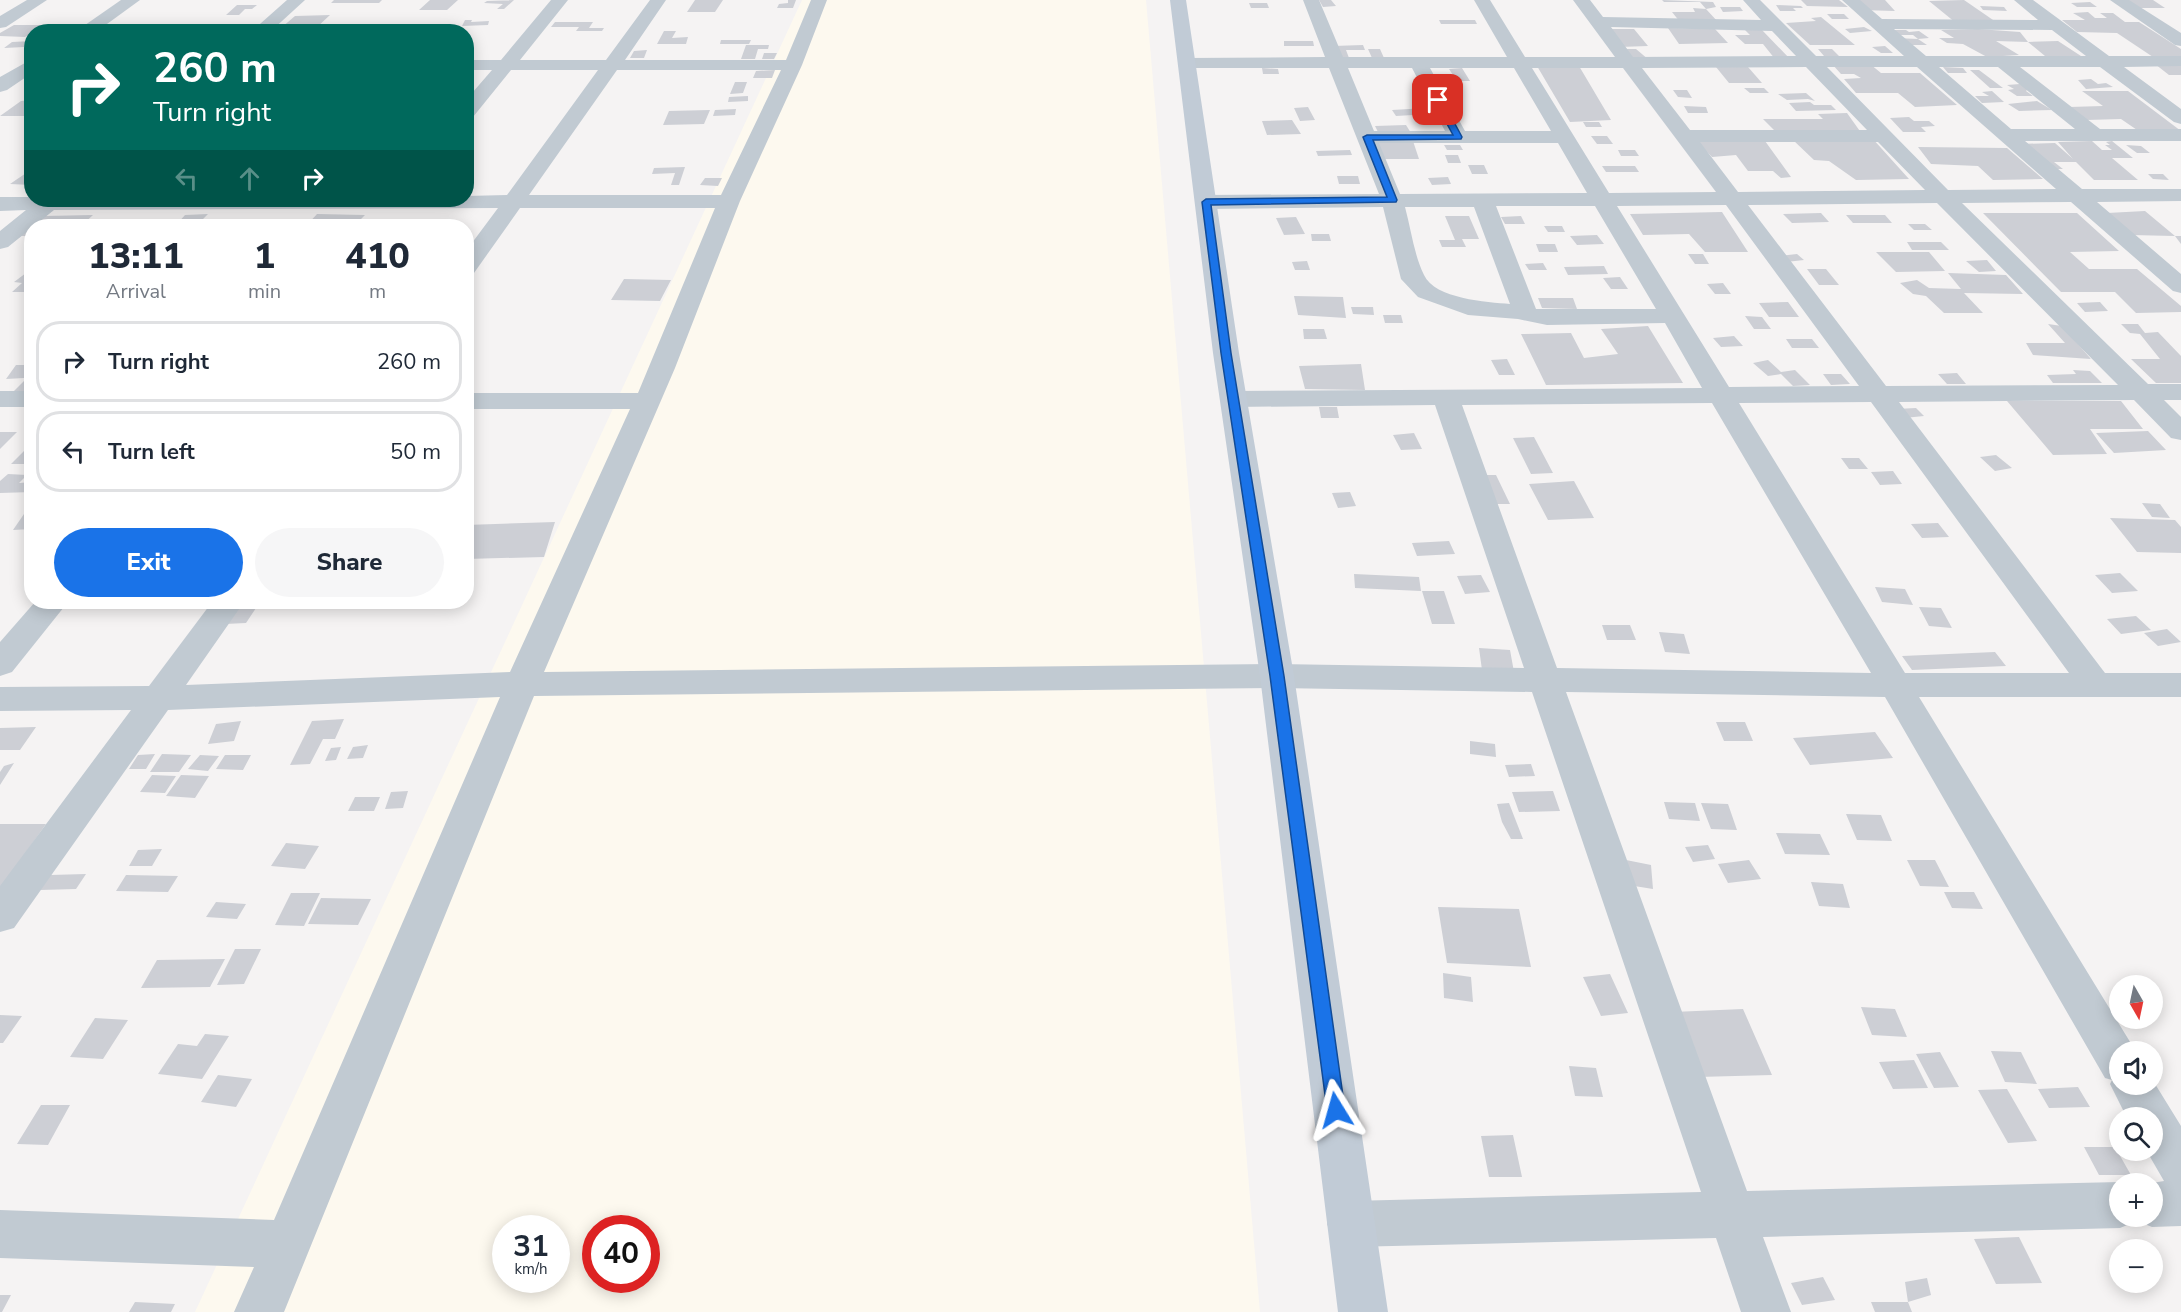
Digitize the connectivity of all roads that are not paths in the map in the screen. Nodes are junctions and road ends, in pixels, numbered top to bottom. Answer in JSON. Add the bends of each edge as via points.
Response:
{"nodes":[{"id":1,"x":39,"y":0,"type":"edge"},
{"id":2,"x":132,"y":0,"type":"edge"},
{"id":3,"x":297,"y":0,"type":"edge"},
{"id":4,"x":560,"y":0,"type":"edge"},
{"id":5,"x":658,"y":0,"type":"edge"},
{"id":6,"x":819,"y":0,"type":"edge"},
{"id":7,"x":1178,"y":0,"type":"edge"},
{"id":8,"x":1311,"y":0,"type":"edge"},
{"id":9,"x":1482,"y":0,"type":"edge"},
{"id":10,"x":1581,"y":0,"type":"edge"},
{"id":11,"x":1751,"y":0,"type":"edge"},
{"id":12,"x":1850,"y":0,"type":"edge"},
{"id":13,"x":2022,"y":0,"type":"edge"},
{"id":14,"x":2118,"y":0,"type":"edge"},
{"id":15,"x":1923,"y":8,"type":"dead end"},
{"id":16,"x":1597,"y":22,"type":"junction"},
{"id":17,"x":0,"y":23,"type":"edge"},
{"id":18,"x":95,"y":24,"type":"edge"},
{"id":19,"x":268,"y":24,"type":"edge"},
{"id":20,"x":1878,"y":24,"type":"junction"},
{"id":21,"x":1940,"y":25,"type":"junction"},
{"id":22,"x":2055,"y":25,"type":"junction"},
{"id":23,"x":1777,"y":26,"type":"junction"},
{"id":24,"x":2181,"y":26,"type":"edge"},
{"id":25,"x":2160,"y":27,"type":"junction"},
{"id":26,"x":2181,"y":41,"type":"edge"},
{"id":27,"x":1517,"y":61,"type":"junction"},
{"id":28,"x":2105,"y":61,"type":"junction"},
{"id":29,"x":2181,"y":61,"type":"edge"},
{"id":30,"x":1337,"y":62,"type":"junction"},
{"id":31,"x":1418,"y":62,"type":"junction"},
{"id":32,"x":1626,"y":62,"type":"junction"},
{"id":33,"x":1923,"y":62,"type":"junction"},
{"id":34,"x":2003,"y":62,"type":"junction"},
{"id":35,"x":1187,"y":63,"type":"junction"},
{"id":36,"x":1814,"y":63,"type":"junction"},
{"id":37,"x":0,"y":64,"type":"edge"},
{"id":38,"x":24,"y":65,"type":"edge"},
{"id":39,"x":474,"y":65,"type":"edge"},
{"id":40,"x":507,"y":65,"type":"junction"},
{"id":41,"x":610,"y":65,"type":"junction"},
{"id":42,"x":793,"y":65,"type":"junction"},
{"id":43,"x":24,"y":70,"type":"edge"},
{"id":44,"x":0,"y":86,"type":"edge"},
{"id":45,"x":474,"y":104,"type":"edge"},
{"id":46,"x":2181,"y":118,"type":"edge"},
{"id":47,"x":2006,"y":135,"type":"junction"},
{"id":48,"x":2095,"y":135,"type":"junction"},
{"id":49,"x":2181,"y":135,"type":"edge"},
{"id":50,"x":1684,"y":136,"type":"junction"},
{"id":51,"x":1884,"y":136,"type":"junction"},
{"id":52,"x":1367,"y":137,"type":"junction"},
{"id":53,"x":1458,"y":137,"type":"junction"},
{"id":54,"x":1564,"y":137,"type":"junction"},
{"id":55,"x":2078,"y":195,"type":"junction"},
{"id":56,"x":1942,"y":196,"type":"junction"},
{"id":57,"x":1602,"y":197,"type":"junction"},
{"id":58,"x":1731,"y":197,"type":"junction"},
{"id":59,"x":2178,"y":197,"type":"edge"},
{"id":60,"x":1482,"y":199,"type":"junction"},
{"id":61,"x":1392,"y":200,"type":"junction"},
{"id":62,"x":729,"y":201,"type":"junction"},
{"id":63,"x":474,"y":202,"type":"edge"},
{"id":64,"x":514,"y":202,"type":"junction"},
{"id":65,"x":1206,"y":202,"type":"junction"},
{"id":66,"x":24,"y":203,"type":"edge"},
{"id":67,"x":0,"y":204,"type":"edge"},
{"id":68,"x":44,"y":207,"type":"edge"},
{"id":69,"x":388,"y":207,"type":"edge"},
{"id":70,"x":29,"y":219,"type":"edge"},
{"id":71,"x":377,"y":219,"type":"edge"},
{"id":72,"x":24,"y":223,"type":"edge"},
{"id":73,"x":0,"y":242,"type":"edge"},
{"id":74,"x":474,"y":257,"type":"edge"},
{"id":75,"x":2181,"y":286,"type":"edge"},
{"id":76,"x":1525,"y":312,"type":"junction"},
{"id":77,"x":1673,"y":316,"type":"junction"},
{"id":78,"x":2141,"y":392,"type":"junction"},
{"id":79,"x":2181,"y":392,"type":"edge"},
{"id":80,"x":1877,"y":394,"type":"junction"},
{"id":81,"x":1720,"y":395,"type":"junction"},
{"id":82,"x":1446,"y":398,"type":"junction"},
{"id":83,"x":0,"y":399,"type":"edge"},
{"id":84,"x":24,"y":399,"type":"edge"},
{"id":85,"x":1233,"y":399,"type":"junction"},
{"id":86,"x":474,"y":401,"type":"edge"},
{"id":87,"x":646,"y":401,"type":"junction"},
{"id":88,"x":2181,"y":432,"type":"edge"},
{"id":89,"x":46,"y":609,"type":"edge"},
{"id":90,"x":223,"y":609,"type":"edge"},
{"id":91,"x":0,"y":664,"type":"edge"},
{"id":92,"x":1277,"y":676,"type":"junction"},
{"id":93,"x":1545,"y":680,"type":"junction"},
{"id":94,"x":522,"y":684,"type":"junction"},
{"id":95,"x":1894,"y":685,"type":"junction"},
{"id":96,"x":2096,"y":685,"type":"junction"},
{"id":97,"x":2181,"y":685,"type":"edge"},
{"id":98,"x":159,"y":698,"type":"junction"},
{"id":99,"x":0,"y":699,"type":"edge"},
{"id":100,"x":0,"y":916,"type":"edge"},
{"id":101,"x":2109,"y":1046,"type":"edge"},
{"id":102,"x":2163,"y":1137,"type":"edge"},
{"id":103,"x":2181,"y":1167,"type":"edge"},
{"id":104,"x":2181,"y":1203,"type":"edge"},
{"id":105,"x":2163,"y":1204,"type":"edge"},
{"id":106,"x":2109,"y":1205,"type":"edge"},
{"id":107,"x":1732,"y":1215,"type":"junction"},
{"id":108,"x":1351,"y":1224,"type":"junction"},
{"id":109,"x":0,"y":1234,"type":"edge"},
{"id":110,"x":287,"y":1244,"type":"junction"},
{"id":111,"x":259,"y":1312,"type":"edge"},
{"id":112,"x":1364,"y":1312,"type":"edge"},
{"id":113,"x":1766,"y":1312,"type":"edge"}],
"edges":[{"from":1,"to":17,"type":"street"},
{"from":2,"to":18,"type":"street"},
{"from":3,"to":19,"type":"street"},
{"from":4,"to":40,"type":"street"},
{"from":5,"to":41,"type":"street"},
{"from":6,"to":42,"type":"street"},
{"from":7,"to":35,"type":"street"},
{"from":8,"to":30,"type":"street"},
{"from":9,"to":27,"type":"street"},
{"from":10,"to":16,"type":"street"},
{"from":11,"to":23,"type":"street"},
{"from":12,"to":20,"type":"street"},
{"from":13,"to":22,"type":"street"},
{"from":14,"to":25,"type":"street"},
{"from":15,"to":21,"type":"street"},
{"from":16,"to":23,"type":"street"},
{"from":16,"to":32,"type":"street"},
{"from":20,"to":21,"type":"street"},
{"from":20,"to":33,"type":"street"},
{"from":21,"to":22,"type":"street"},
{"from":22,"to":28,"type":"street"},
{"from":23,"to":36,"type":"street"},
{"from":24,"to":25,"type":"street"},
{"from":25,"to":26,"type":"street"},
{"from":27,"to":31,"type":"street"},
{"from":27,"to":32,"type":"street"},
{"from":27,"to":54,"type":"street"},
{"from":28,"to":29,"type":"street"},
{"from":28,"to":34,"type":"street"},
{"from":28,"to":46,"type":"street"},
{"from":30,"to":31,"type":"street"},
{"from":30,"to":35,"type":"street"},
{"from":30,"to":52,"type":"street"},
{"from":31,"to":53,"type":"street"},
{"from":32,"to":36,"type":"street"},
{"from":32,"to":50,"type":"street"},
{"from":33,"to":34,"type":"street"},
{"from":33,"to":36,"type":"street"},
{"from":33,"to":47,"type":"street"},
{"from":34,"to":48,"type":"street"},
{"from":35,"to":65,"type":"street"},
{"from":36,"to":51,"type":"street"},
{"from":37,"to":38,"type":"street"},
{"from":39,"to":40,"type":"street"},
{"from":40,"to":41,"type":"street"},
{"from":40,"to":45,"type":"street"},
{"from":41,"to":42,"type":"street"},
{"from":41,"to":64,"type":"street"},
{"from":42,"to":62,"type":"street"},
{"from":43,"to":44,"type":"street"},
{"from":47,"to":48,"type":"street"},
{"from":47,"to":55,"type":"street"},
{"from":48,"to":49,"type":"street"},
{"from":50,"to":51,"type":"street"},
{"from":50,"to":58,"type":"street"},
{"from":51,"to":56,"type":"street"},
{"from":52,"to":53,"type":"street"},
{"from":52,"to":61,"type":"street"},
{"from":53,"to":54,"type":"street"},
{"from":54,"to":57,"type":"street"},
{"from":55,"to":56,"type":"street"},
{"from":55,"to":59,"type":"street"},
{"from":55,"to":75,"type":"street"},
{"from":56,"to":58,"type":"street"},
{"from":56,"to":78,"type":"street"},
{"from":57,"to":58,"type":"street"},
{"from":57,"to":60,"type":"street"},
{"from":57,"to":77,"type":"street"},
{"from":58,"to":80,"type":"street"},
{"from":60,"to":61,"type":"street"},
{"from":60,"to":76,"type":"street"},
{"from":61,"to":65,"type":"street"},
{"from":61,"to":76,"type":"street","via":[[1413,279],[1426,292],[1468,308]]},
{"from":62,"to":64,"type":"street"},
{"from":62,"to":87,"type":"street"},
{"from":63,"to":64,"type":"street"},
{"from":64,"to":74,"type":"street"},
{"from":65,"to":85,"type":"street"},
{"from":66,"to":67,"type":"street"},
{"from":68,"to":70,"type":"street"},
{"from":69,"to":71,"type":"street"},
{"from":72,"to":73,"type":"street"},
{"from":76,"to":77,"type":"street","via":[[1547,318]]},
{"from":77,"to":81,"type":"street"},
{"from":78,"to":79,"type":"street"},
{"from":78,"to":80,"type":"street"},
{"from":78,"to":88,"type":"street"},
{"from":80,"to":81,"type":"street"},
{"from":80,"to":96,"type":"street"},
{"from":81,"to":82,"type":"street"},
{"from":81,"to":95,"type":"street"},
{"from":82,"to":85,"type":"street"},
{"from":82,"to":93,"type":"street"},
{"from":83,"to":84,"type":"street"},
{"from":85,"to":92,"type":"street"},
{"from":86,"to":87,"type":"street"},
{"from":87,"to":94,"type":"street"},
{"from":89,"to":91,"type":"street"},
{"from":90,"to":98,"type":"street"},
{"from":92,"to":93,"type":"street"},
{"from":92,"to":94,"type":"street"},
{"from":92,"to":108,"type":"street"},
{"from":93,"to":95,"type":"street"},
{"from":93,"to":107,"type":"street"},
{"from":94,"to":98,"type":"street"},
{"from":94,"to":110,"type":"street"},
{"from":95,"to":96,"type":"street"},
{"from":95,"to":101,"type":"street"},
{"from":96,"to":97,"type":"street"},
{"from":98,"to":99,"type":"street"},
{"from":98,"to":100,"type":"street"},
{"from":102,"to":103,"type":"street"},
{"from":104,"to":105,"type":"street"},
{"from":106,"to":107,"type":"street"},
{"from":107,"to":108,"type":"street"},
{"from":107,"to":113,"type":"street"},
{"from":108,"to":112,"type":"street"},
{"from":109,"to":110,"type":"street"},
{"from":110,"to":111,"type":"street"}]}
